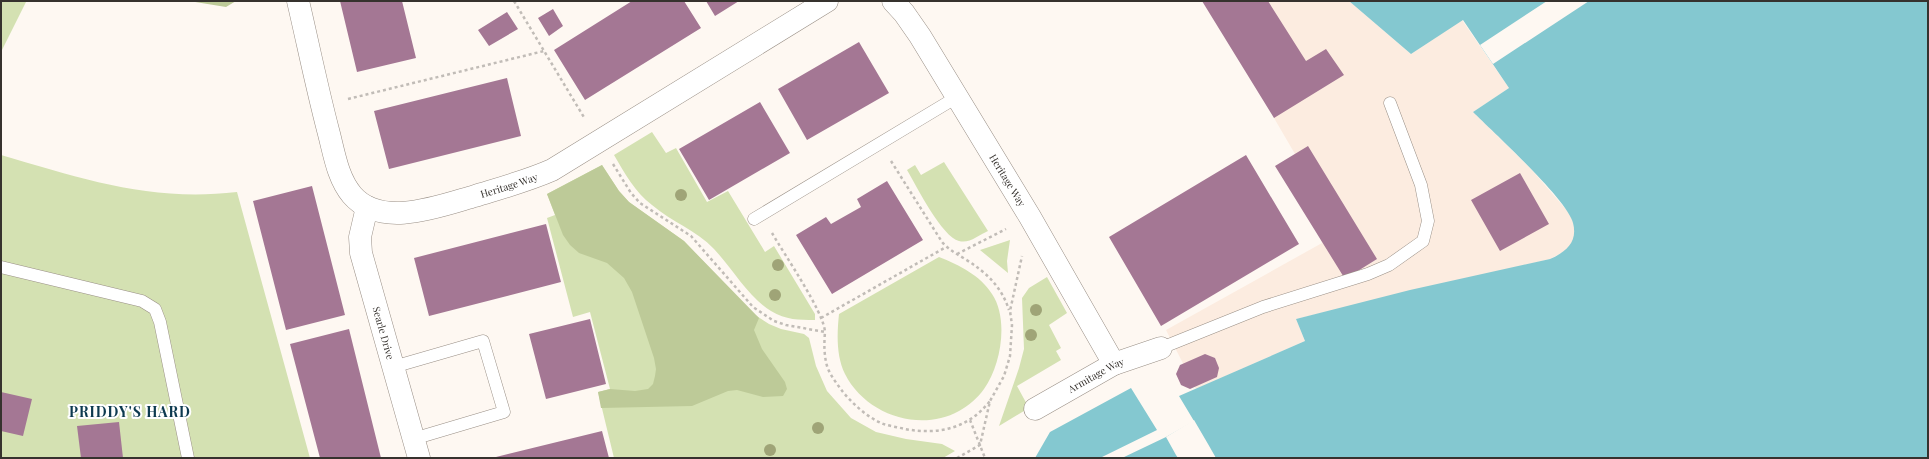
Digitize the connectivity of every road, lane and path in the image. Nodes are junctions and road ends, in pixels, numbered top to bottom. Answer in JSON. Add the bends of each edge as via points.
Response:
{"nodes":[{"id":1,"x":298,"y":1,"type":"edge"},
{"id":2,"x":514,"y":1,"type":"edge"},
{"id":3,"x":827,"y":1,"type":"edge"},
{"id":4,"x":893,"y":1,"type":"edge"},
{"id":5,"x":544,"y":51,"type":"junction"},
{"id":6,"x":957,"y":97,"type":"junction"},
{"id":7,"x":1390,"y":103,"type":"dead end"},
{"id":8,"x":322,"y":106,"type":"junction"},
{"id":9,"x":594,"y":132,"type":"junction"},
{"id":10,"x":880,"y":143,"type":"junction"},
{"id":11,"x":366,"y":207,"type":"junction"},
{"id":12,"x":1030,"y":216,"type":"junction"},
{"id":13,"x":758,"y":217,"type":"joint"},
{"id":14,"x":946,"y":247,"type":"junction"},
{"id":15,"x":957,"y":254,"type":"junction"},
{"id":16,"x":1,"y":267,"type":"edge"},
{"id":17,"x":1010,"y":311,"type":"junction"},
{"id":18,"x":821,"y":318,"type":"junction"},
{"id":19,"x":825,"y":332,"type":"junction"},
{"id":20,"x":1160,"y":348,"type":"joint"},
{"id":21,"x":1114,"y":364,"type":"junction"},
{"id":22,"x":393,"y":367,"type":"junction"},
{"id":23,"x":990,"y":401,"type":"junction"},
{"id":24,"x":1035,"y":409,"type":"dead end"},
{"id":25,"x":970,"y":420,"type":"junction"},
{"id":26,"x":980,"y":445,"type":"junction"},
{"id":27,"x":416,"y":448,"type":"edge"},
{"id":28,"x":188,"y":458,"type":"edge"},
{"id":29,"x":957,"y":458,"type":"edge"},
{"id":30,"x":985,"y":458,"type":"edge"}],
"edges":[{"from":1,"to":8,"type":"street","name":"Heritage Way"},
{"from":2,"to":5,"type":"path"},
{"from":3,"to":9,"type":"street","name":"Heritage Way"},
{"from":4,"to":6,"type":"street","name":"Heritage Way","via":[[908,19]]},
{"from":5,"to":8,"type":"path"},
{"from":5,"to":9,"type":"path"},
{"from":6,"to":10,"type":"lane"},
{"from":6,"to":12,"type":"street","name":"Heritage Way"},
{"from":7,"to":20,"type":"lane","via":[[1421,186],[1428,221],[1423,241],[1389,265],[1368,274],[1262,307]]},
{"from":8,"to":11,"type":"street","name":"Heritage Way","via":[[342,179],[352,196]]},
{"from":9,"to":11,"type":"street","name":"Heritage Way","via":[[565,163],[540,175],[418,211],[387,212]]},
{"from":9,"to":19,"type":"path","via":[[622,180],[640,203],[691,236],[753,307],[774,321]]},
{"from":10,"to":13,"type":"lane"},
{"from":10,"to":14,"type":"path"},
{"from":11,"to":22,"type":"street","name":"Searle Drive","via":[[360,237],[361,253]]},
{"from":12,"to":15,"type":"path"},
{"from":12,"to":17,"type":"path"},
{"from":12,"to":21,"type":"street","name":"Heritage Way"},
{"from":13,"to":18,"type":"path"},
{"from":14,"to":15,"type":"path"},
{"from":14,"to":18,"type":"path"},
{"from":15,"to":17,"type":"path","via":[[991,277],[1003,293]]},
{"from":16,"to":28,"type":"lane","via":[[150,304],[158,314],[160,322]]},
{"from":17,"to":23,"type":"path","via":[[1010,356],[1004,376]]},
{"from":18,"to":19,"type":"path"},
{"from":19,"to":25,"type":"path","via":[[825,355],[834,379],[851,401],[871,417],[888,425],[921,431],[944,430]]},
{"from":20,"to":21,"type":"street","name":"Armitage Way"},
{"from":21,"to":24,"type":"street","name":"Armitage Way"},
{"from":22,"to":27,"type":"street","name":"Searle Drive"},
{"from":22,"to":27,"type":"lane","via":[[483,341],[504,412]]},
{"from":23,"to":25,"type":"path","via":[[981,413]]},
{"from":23,"to":26,"type":"path"},
{"from":25,"to":26,"type":"path"},
{"from":26,"to":29,"type":"path"},
{"from":26,"to":30,"type":"path"}]}
